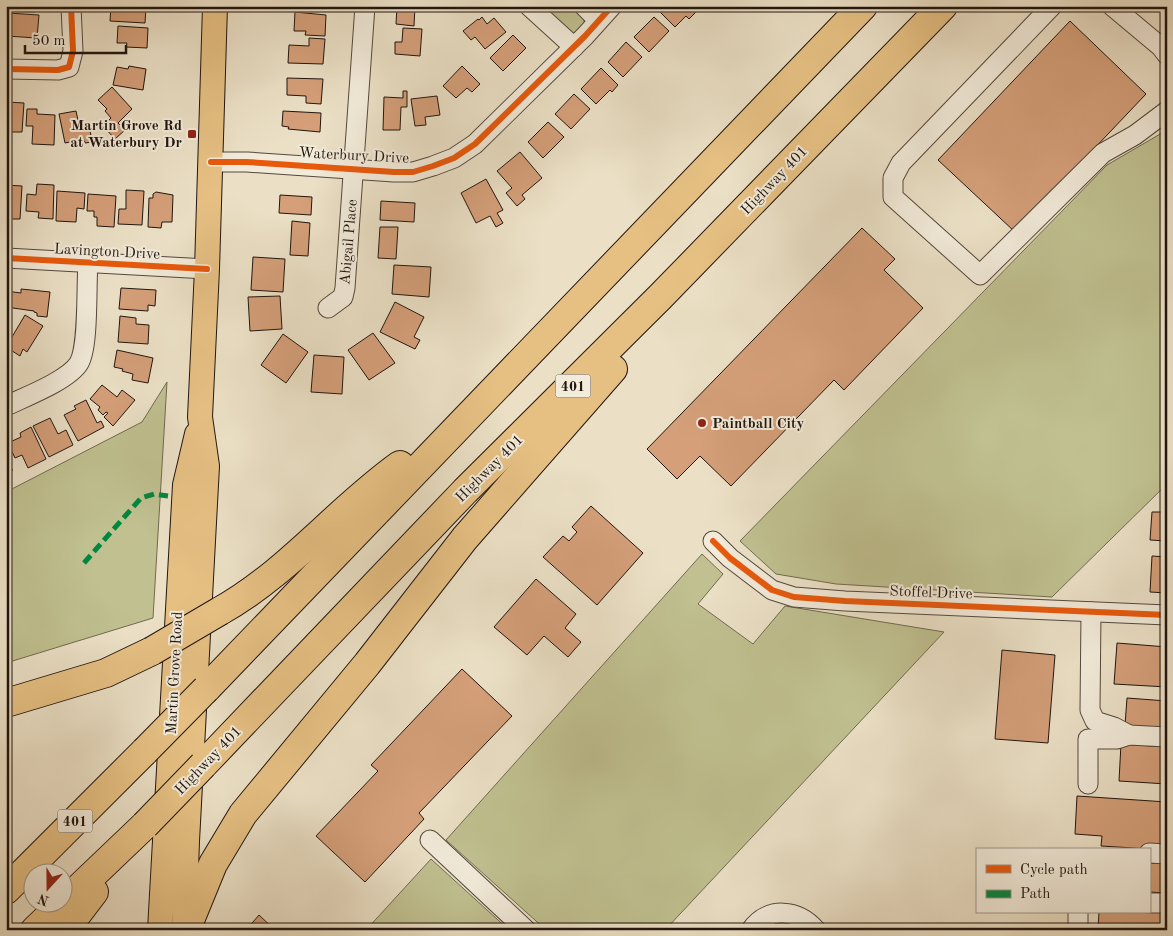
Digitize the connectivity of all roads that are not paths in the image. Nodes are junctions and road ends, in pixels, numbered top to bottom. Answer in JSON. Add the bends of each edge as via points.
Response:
{"nodes":[{"id":1,"x":71,"y":6,"type":"edge"},
{"id":2,"x":215,"y":6,"type":"edge"},
{"id":3,"x":365,"y":6,"type":"edge"},
{"id":4,"x":530,"y":6,"type":"edge"},
{"id":5,"x":584,"y":6,"type":"edge"},
{"id":6,"x":612,"y":6,"type":"edge"},
{"id":7,"x":863,"y":6,"type":"edge"},
{"id":8,"x":943,"y":6,"type":"edge"},
{"id":9,"x":1052,"y":6,"type":"edge"},
{"id":10,"x":1112,"y":6,"type":"edge"},
{"id":11,"x":598,"y":20,"type":"junction"},
{"id":12,"x":574,"y":47,"type":"junction"},
{"id":13,"x":1167,"y":56,"type":"edge"},
{"id":14,"x":6,"y":69,"type":"edge"},
{"id":15,"x":1167,"y":111,"type":"edge"},
{"id":16,"x":210,"y":162,"type":"junction"},
{"id":17,"x":352,"y":168,"type":"junction"},
{"id":18,"x":755,"y":199,"type":"junction"},
{"id":19,"x":6,"y":258,"type":"edge"},
{"id":20,"x":88,"y":263,"type":"junction"},
{"id":21,"x":207,"y":269,"type":"junction"},
{"id":22,"x":328,"y":308,"type":"dead end"},
{"id":23,"x":6,"y":406,"type":"edge"},
{"id":24,"x":472,"y":412,"type":"junction"},
{"id":25,"x":200,"y":417,"type":"junction"},
{"id":26,"x":713,"y":542,"type":"dead end"},
{"id":27,"x":1091,"y":612,"type":"junction"},
{"id":28,"x":1167,"y":615,"type":"edge"},
{"id":29,"x":6,"y":703,"type":"edge"},
{"id":30,"x":1129,"y":735,"type":"junction"},
{"id":31,"x":1167,"y":737,"type":"edge"},
{"id":32,"x":1088,"y":784,"type":"dead end"},
{"id":33,"x":145,"y":825,"type":"junction"},
{"id":34,"x":430,"y":840,"type":"dead end"},
{"id":35,"x":1150,"y":853,"type":"edge"},
{"id":36,"x":1167,"y":854,"type":"edge"},
{"id":37,"x":6,"y":890,"type":"edge"},
{"id":38,"x":1150,"y":903,"type":"edge"},
{"id":39,"x":1167,"y":903,"type":"edge"},
{"id":40,"x":1078,"y":914,"type":"edge"},
{"id":41,"x":35,"y":930,"type":"edge"},
{"id":42,"x":65,"y":930,"type":"edge"},
{"id":43,"x":160,"y":930,"type":"edge"},
{"id":44,"x":185,"y":930,"type":"edge"},
{"id":45,"x":526,"y":930,"type":"edge"},
{"id":46,"x":751,"y":930,"type":"edge"},
{"id":47,"x":816,"y":930,"type":"edge"},
{"id":48,"x":1078,"y":930,"type":"edge"}],
"edges":[{"from":1,"to":14,"type":"street","via":[[73,51],[69,67],[58,70]]},
{"from":2,"to":16,"type":"main road","name":"Martin Grove Road"},
{"from":3,"to":17,"type":"street","name":"Abigail Place"},
{"from":4,"to":12,"type":"street"},
{"from":5,"to":11,"type":"street"},
{"from":6,"to":11,"type":"street","name":"Waterbury Drive"},
{"from":7,"to":24,"type":"highway","number":"401"},
{"from":8,"to":18,"type":"highway","name":"Highway 401","number":"401"},
{"from":9,"to":15,"type":"street","via":[[901,163],[893,178],[893,197],[980,275],[1103,153],[1135,135]]},
{"from":10,"to":13,"type":"street","via":[[1161,47]]},
{"from":11,"to":12,"type":"street","name":"Waterbury Drive"},
{"from":12,"to":17,"type":"street","name":"Waterbury Drive","via":[[492,129],[454,158],[413,172]]},
{"from":16,"to":17,"type":"street","name":"Waterbury Drive"},
{"from":16,"to":21,"type":"main road","name":"Martin Grove Road"},
{"from":17,"to":22,"type":"street","name":"Abigail Place","via":[[345,288],[342,297]]},
{"from":18,"to":33,"type":"highway","name":"Highway 401","number":"401","bridge":true,"via":[[418,539]]},
{"from":18,"to":44,"type":"highway","via":[[691,280],[465,538],[367,664],[243,814],[212,866]]},
{"from":19,"to":20,"type":"street","name":"Lavington Drive"},
{"from":20,"to":21,"type":"street","name":"Lavington Drive"},
{"from":20,"to":23,"type":"street","via":[[85,348],[79,364],[52,384]]},
{"from":21,"to":25,"type":"main road","name":"Martin Grove Road"},
{"from":24,"to":29,"type":"highway","bridge":true,"via":[[393,469],[238,602],[106,673]]},
{"from":24,"to":37,"type":"highway","number":"401","bridge":true,"via":[[206,689]]},
{"from":25,"to":43,"type":"main road","name":"Martin Grove Road","via":[[185,485]]},
{"from":25,"to":44,"type":"main road","name":"Martin Grove Road","via":[[207,466]]},
{"from":26,"to":27,"type":"street","name":"Stoffel Drive","via":[[772,590],[794,596]]},
{"from":27,"to":28,"type":"street","name":"Stoffel Drive"},
{"from":27,"to":30,"type":"street","via":[[1090,710],[1095,721]]},
{"from":30,"to":31,"type":"street"},
{"from":30,"to":32,"type":"street","via":[[1117,739],[1088,739]]},
{"from":33,"to":41,"type":"highway","name":"Highway 401","number":"401"},
{"from":33,"to":42,"type":"highway"},
{"from":34,"to":45,"type":"street"},
{"from":35,"to":36,"type":"street"},
{"from":38,"to":39,"type":"street"},
{"from":40,"to":48,"type":"street"},
{"from":46,"to":47,"type":"street","via":[[762,918],[783,912],[806,920]]}]}
